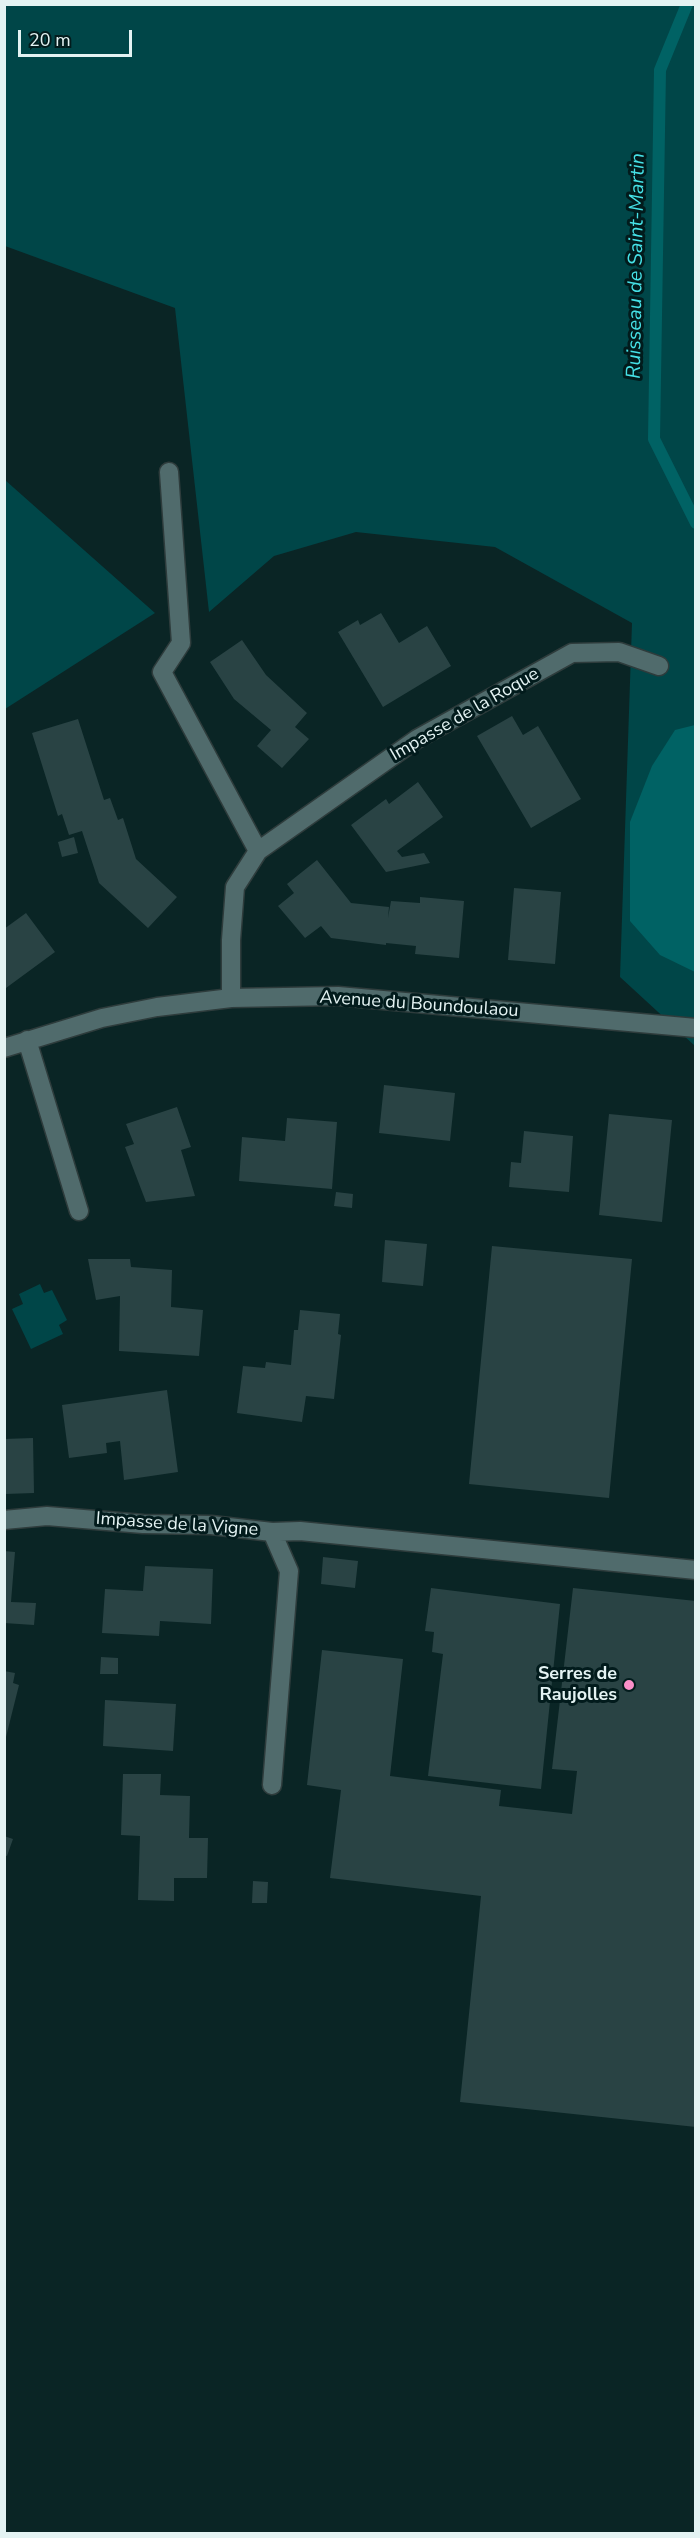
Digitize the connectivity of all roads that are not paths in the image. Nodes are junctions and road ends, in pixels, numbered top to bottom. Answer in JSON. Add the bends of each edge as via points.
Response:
{"nodes":[{"id":1,"x":170,"y":472,"type":"dead end"},
{"id":2,"x":659,"y":666,"type":"dead end"},
{"id":3,"x":258,"y":851,"type":"junction"},
{"id":4,"x":231,"y":998,"type":"junction"},
{"id":5,"x":696,"y":1028,"type":"edge"},
{"id":6,"x":27,"y":1040,"type":"junction"},
{"id":7,"x":4,"y":1048,"type":"edge"},
{"id":8,"x":79,"y":1211,"type":"dead end"},
{"id":9,"x":4,"y":1520,"type":"edge"},
{"id":10,"x":272,"y":1532,"type":"junction"},
{"id":11,"x":696,"y":1570,"type":"edge"},
{"id":12,"x":272,"y":1785,"type":"dead end"}],
"edges":[{"from":1,"to":3,"type":"street","via":[[181,643],[162,672]]},
{"from":2,"to":3,"type":"street","name":"Impasse de la Roque","via":[[619,652],[572,653],[417,739]]},
{"from":3,"to":4,"type":"street","name":"Impasse de la Roque","via":[[236,887]]},
{"from":4,"to":5,"type":"street","name":"Avenue du Boundoulaou","via":[[338,996]]},
{"from":4,"to":6,"type":"street","name":"Avenue du Boundoulaou","via":[[102,1018]]},
{"from":6,"to":7,"type":"street","name":"Avenue du Boundoulaou"},
{"from":6,"to":8,"type":"street"},
{"from":9,"to":10,"type":"street","name":"Impasse de la Vigne","via":[[47,1516]]},
{"from":10,"to":11,"type":"street","via":[[300,1531]]},
{"from":10,"to":12,"type":"street","name":"Impasse de la Vigne","via":[[289,1570]]}]}
